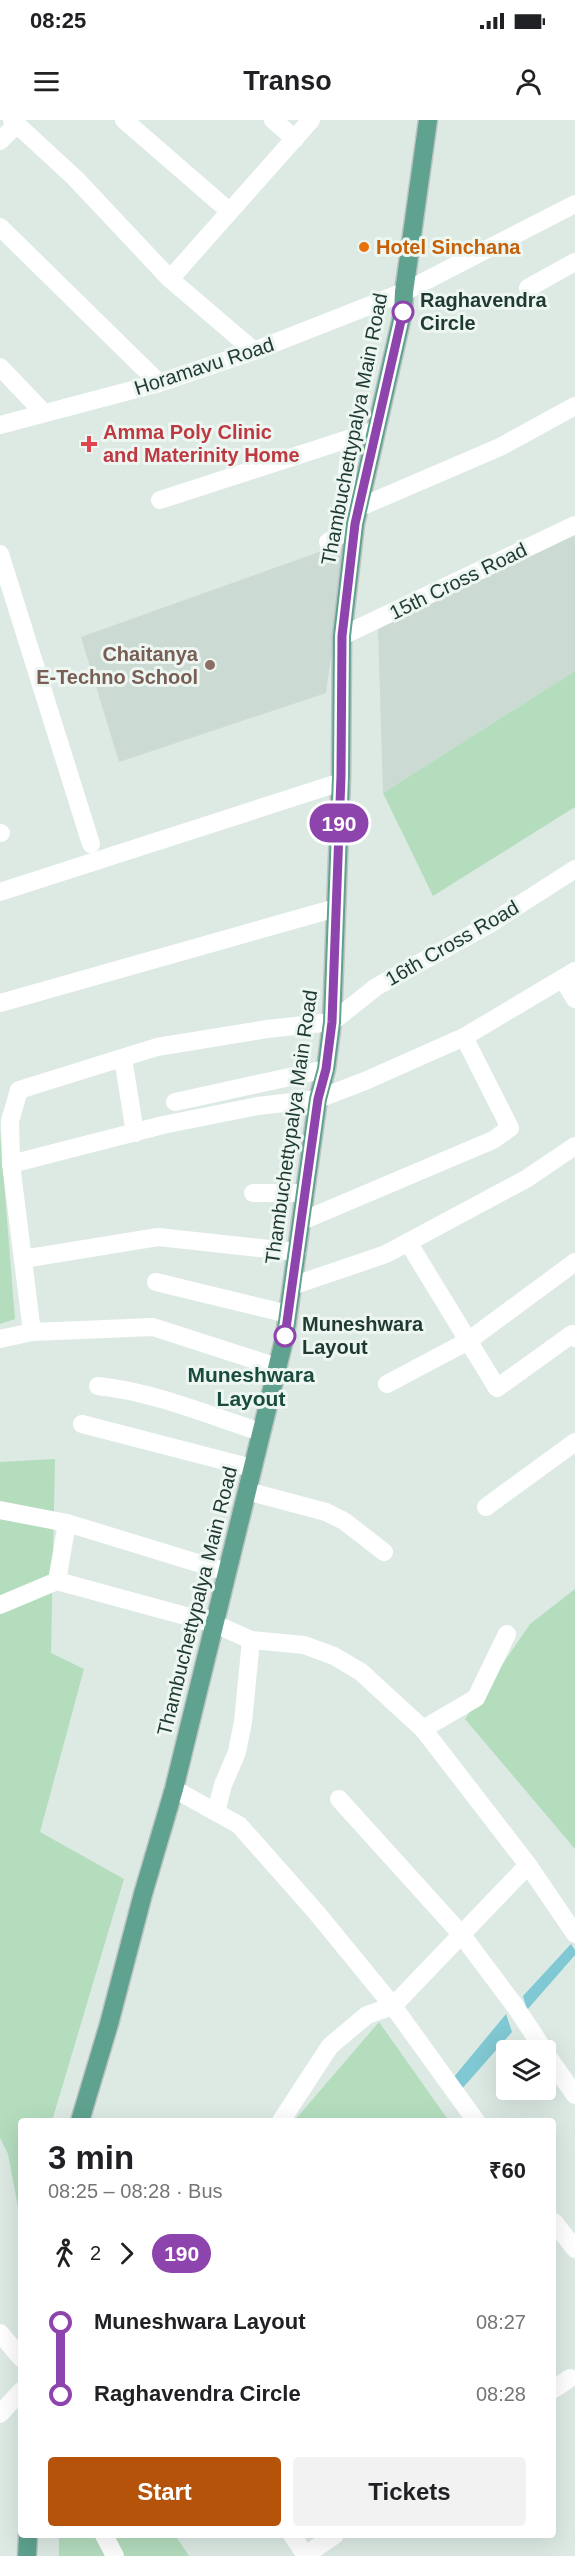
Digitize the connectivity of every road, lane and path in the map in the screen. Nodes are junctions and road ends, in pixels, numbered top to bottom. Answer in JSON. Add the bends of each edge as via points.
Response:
{"nodes":[{"id":1,"x":124,"y":120,"type":"edge"},
{"id":2,"x":273,"y":120,"type":"edge"},
{"id":3,"x":311,"y":120,"type":"edge"},
{"id":4,"x":427,"y":121,"type":"edge"},
{"id":5,"x":14,"y":122,"type":"edge"},
{"id":6,"x":295,"y":139,"type":"junction"},
{"id":7,"x":0,"y":141,"type":"edge"},
{"id":8,"x":575,"y":204,"type":"edge"},
{"id":9,"x":229,"y":211,"type":"junction"},
{"id":10,"x":0,"y":227,"type":"edge"},
{"id":11,"x":575,"y":262,"type":"edge"},
{"id":12,"x":170,"y":279,"type":"junction"},
{"id":13,"x":528,"y":288,"type":"dead end"},
{"id":14,"x":404,"y":292,"type":"junction"},
{"id":15,"x":254,"y":351,"type":"junction"},
{"id":16,"x":0,"y":367,"type":"edge"},
{"id":17,"x":159,"y":383,"type":"junction"},
{"id":18,"x":575,"y":406,"type":"edge"},
{"id":19,"x":44,"y":413,"type":"junction"},
{"id":20,"x":0,"y":425,"type":"edge"},
{"id":21,"x":376,"y":430,"type":"junction"},
{"id":22,"x":351,"y":439,"type":"junction"},
{"id":23,"x":160,"y":500,"type":"dead end"},
{"id":24,"x":358,"y":508,"type":"junction"},
{"id":25,"x":575,"y":525,"type":"edge"},
{"id":26,"x":327,"y":542,"type":"dead end"},
{"id":27,"x":0,"y":554,"type":"edge"},
{"id":28,"x":342,"y":636,"type":"junction"},
{"id":29,"x":341,"y":782,"type":"junction"},
{"id":30,"x":91,"y":843,"type":"dead end"},
{"id":31,"x":575,"y":869,"type":"edge"},
{"id":32,"x":0,"y":892,"type":"edge"},
{"id":33,"x":336,"y":908,"type":"junction"},
{"id":34,"x":569,"y":975,"type":"edge"},
{"id":35,"x":575,"y":999,"type":"edge"},
{"id":36,"x":0,"y":1003,"type":"edge"},
{"id":37,"x":332,"y":1022,"type":"junction"},
{"id":38,"x":464,"y":1037,"type":"junction"},
{"id":39,"x":123,"y":1058,"type":"junction"},
{"id":40,"x":326,"y":1069,"type":"junction"},
{"id":41,"x":318,"y":1099,"type":"junction"},
{"id":42,"x":175,"y":1102,"type":"dead end"},
{"id":43,"x":135,"y":1133,"type":"junction"},
{"id":44,"x":575,"y":1146,"type":"edge"},
{"id":45,"x":11,"y":1164,"type":"junction"},
{"id":46,"x":305,"y":1193,"type":"junction"},
{"id":47,"x":253,"y":1194,"type":"dead end"},
{"id":48,"x":302,"y":1221,"type":"junction"},
{"id":49,"x":408,"y":1242,"type":"junction"},
{"id":50,"x":297,"y":1252,"type":"junction"},
{"id":51,"x":23,"y":1259,"type":"junction"},
{"id":52,"x":575,"y":1263,"type":"edge"},
{"id":53,"x":156,"y":1282,"type":"dead end"},
{"id":54,"x":292,"y":1286,"type":"junction"},
{"id":55,"x":288,"y":1314,"type":"junction"},
{"id":56,"x":32,"y":1332,"type":"junction"},
{"id":57,"x":575,"y":1338,"type":"edge"},
{"id":58,"x":0,"y":1339,"type":"edge"},
{"id":59,"x":468,"y":1341,"type":"junction"},
{"id":60,"x":277,"y":1367,"type":"junction"},
{"id":61,"x":387,"y":1384,"type":"dead end"},
{"id":62,"x":98,"y":1386,"type":"dead end"},
{"id":63,"x":82,"y":1424,"type":"dead end"},
{"id":64,"x":261,"y":1432,"type":"junction"},
{"id":65,"x":575,"y":1442,"type":"edge"},
{"id":66,"x":252,"y":1468,"type":"junction"},
{"id":67,"x":247,"y":1491,"type":"junction"},
{"id":68,"x":486,"y":1507,"type":"dead end"},
{"id":69,"x":0,"y":1510,"type":"edge"},
{"id":70,"x":67,"y":1523,"type":"junction"},
{"id":71,"x":384,"y":1552,"type":"dead end"},
{"id":72,"x":227,"y":1572,"type":"junction"},
{"id":73,"x":57,"y":1581,"type":"junction"},
{"id":74,"x":0,"y":1605,"type":"edge"},
{"id":75,"x":215,"y":1624,"type":"junction"},
{"id":76,"x":507,"y":1634,"type":"dead end"},
{"id":77,"x":250,"y":1640,"type":"junction"},
{"id":78,"x":423,"y":1729,"type":"junction"},
{"id":79,"x":174,"y":1789,"type":"junction"},
{"id":80,"x":339,"y":1799,"type":"dead end"},
{"id":81,"x":216,"y":1812,"type":"junction"},
{"id":82,"x":528,"y":1865,"type":"junction"},
{"id":83,"x":461,"y":1934,"type":"junction"},
{"id":84,"x":575,"y":1934,"type":"edge"},
{"id":85,"x":393,"y":2006,"type":"junction"},
{"id":86,"x":536,"y":2040,"type":"edge"},
{"id":87,"x":556,"y":2068,"type":"edge"},
{"id":88,"x":575,"y":2095,"type":"edge"},
{"id":89,"x":81,"y":2118,"type":"edge"},
{"id":90,"x":283,"y":2118,"type":"edge"},
{"id":91,"x":475,"y":2118,"type":"edge"},
{"id":92,"x":556,"y":2225,"type":"edge"},
{"id":93,"x":575,"y":2249,"type":"edge"},
{"id":94,"x":0,"y":2333,"type":"edge"},
{"id":95,"x":18,"y":2354,"type":"edge"},
{"id":96,"x":570,"y":2378,"type":"dead end"},
{"id":97,"x":556,"y":2388,"type":"edge"},
{"id":98,"x":18,"y":2394,"type":"edge"},
{"id":99,"x":0,"y":2414,"type":"edge"},
{"id":100,"x":27,"y":2538,"type":"edge"},
{"id":101,"x":106,"y":2538,"type":"edge"},
{"id":102,"x":294,"y":2538,"type":"edge"},
{"id":103,"x":331,"y":2538,"type":"edge"},
{"id":104,"x":27,"y":2556,"type":"edge"},
{"id":105,"x":115,"y":2556,"type":"edge"},
{"id":106,"x":305,"y":2556,"type":"edge"}],
"edges":[{"from":1,"to":9,"type":"street"},
{"from":2,"to":6,"type":"street"},
{"from":3,"to":6,"type":"street"},
{"from":4,"to":14,"type":"main road","name":"Thambuchettypalya Main Road"},
{"from":5,"to":7,"type":"street"},
{"from":5,"to":12,"type":"street","via":[[75,178]]},
{"from":6,"to":9,"type":"street"},
{"from":8,"to":14,"type":"street","name":"Horamavu Road"},
{"from":9,"to":12,"type":"street"},
{"from":10,"to":17,"type":"street"},
{"from":11,"to":13,"type":"street"},
{"from":12,"to":15,"type":"street"},
{"from":14,"to":15,"type":"street","name":"Horamavu Road"},
{"from":14,"to":21,"type":"main road","name":"Thambuchettypalya Main Road"},
{"from":15,"to":17,"type":"street","name":"Horamavu Road"},
{"from":16,"to":19,"type":"street"},
{"from":17,"to":19,"type":"street","name":"Horamavu Road"},
{"from":18,"to":24,"type":"street","via":[[500,447]]},
{"from":19,"to":20,"type":"street","name":"Horamavu Road"},
{"from":21,"to":22,"type":"street"},
{"from":21,"to":24,"type":"main road","name":"Thambuchettypalya Main Road"},
{"from":22,"to":23,"type":"street"},
{"from":22,"to":26,"type":"street","via":[[340,531],[338,537]]},
{"from":24,"to":28,"type":"main road","name":"Thambuchettypalya Main Road"},
{"from":25,"to":28,"type":"street","name":"15th Cross Road"},
{"from":27,"to":30,"type":"street"},
{"from":28,"to":29,"type":"main road","name":"Thambuchettypalya Main Road"},
{"from":29,"to":32,"type":"street"},
{"from":29,"to":33,"type":"main road","name":"Thambuchettypalya Main Road"},
{"from":31,"to":37,"type":"street","name":"16th Cross Road","via":[[488,925],[376,987]]},
{"from":33,"to":36,"type":"street"},
{"from":33,"to":37,"type":"main road","name":"Thambuchettypalya Main Road"},
{"from":34,"to":35,"type":"street"},
{"from":34,"to":38,"type":"street"},
{"from":37,"to":39,"type":"street","via":[[157,1047]]},
{"from":37,"to":40,"type":"main road","name":"Thambuchettypalya Main Road"},
{"from":38,"to":41,"type":"street"},
{"from":38,"to":48,"type":"street","via":[[510,1128],[493,1140]]},
{"from":39,"to":43,"type":"street"},
{"from":39,"to":45,"type":"street","via":[[19,1090],[10,1121]]},
{"from":40,"to":41,"type":"main road","name":"Thambuchettypalya Main Road"},
{"from":40,"to":42,"type":"street"},
{"from":41,"to":43,"type":"street","via":[[258,1106]]},
{"from":41,"to":46,"type":"main road","name":"Thambuchettypalya Main Road"},
{"from":43,"to":45,"type":"street"},
{"from":44,"to":49,"type":"street","via":[[526,1179]]},
{"from":45,"to":51,"type":"street"},
{"from":46,"to":47,"type":"street"},
{"from":46,"to":48,"type":"main road","name":"Thambuchettypalya Main Road"},
{"from":48,"to":50,"type":"main road","name":"Thambuchettypalya Main Road"},
{"from":49,"to":54,"type":"street","via":[[386,1254]]},
{"from":49,"to":59,"type":"street"},
{"from":50,"to":51,"type":"street","via":[[158,1237]]},
{"from":50,"to":54,"type":"main road","name":"Thambuchettypalya Main Road"},
{"from":51,"to":56,"type":"street"},
{"from":52,"to":59,"type":"street"},
{"from":53,"to":55,"type":"street"},
{"from":54,"to":55,"type":"main road","name":"Thambuchettypalya Main Road"},
{"from":55,"to":60,"type":"main road","name":"Thambuchettypalya Main Road"},
{"from":56,"to":58,"type":"street"},
{"from":56,"to":60,"type":"street","via":[[153,1327]]},
{"from":57,"to":59,"type":"street","via":[[572,1334],[497,1388]]},
{"from":59,"to":61,"type":"street"},
{"from":60,"to":64,"type":"main road","name":"Thambuchettypalya Main Road"},
{"from":62,"to":64,"type":"street","via":[[121,1389]]},
{"from":63,"to":66,"type":"street"},
{"from":64,"to":66,"type":"main road","name":"Thambuchettypalya Main Road"},
{"from":65,"to":68,"type":"street"},
{"from":66,"to":67,"type":"main road","name":"Thambuchettypalya Main Road"},
{"from":67,"to":71,"type":"street","via":[[326,1512]]},
{"from":67,"to":72,"type":"main road","name":"Thambuchettypalya Main Road"},
{"from":69,"to":70,"type":"street"},
{"from":70,"to":72,"type":"street"},
{"from":70,"to":73,"type":"street"},
{"from":72,"to":75,"type":"main road","name":"Thambuchettypalya Main Road"},
{"from":73,"to":74,"type":"street"},
{"from":73,"to":75,"type":"street"},
{"from":75,"to":77,"type":"street"},
{"from":75,"to":79,"type":"main road","name":"Thambuchettypalya Main Road"},
{"from":76,"to":78,"type":"street","via":[[476,1698]]},
{"from":77,"to":78,"type":"street","via":[[304,1645],[334,1656],[361,1672]]},
{"from":77,"to":81,"type":"street","via":[[239,1742]]},
{"from":78,"to":82,"type":"street"},
{"from":79,"to":81,"type":"street"},
{"from":79,"to":89,"type":"main road","name":"Thambuchettypalya Main Road"},
{"from":80,"to":83,"type":"street"},
{"from":81,"to":85,"type":"street","via":[[238,1825]]},
{"from":82,"to":83,"type":"street"},
{"from":82,"to":84,"type":"street"},
{"from":83,"to":85,"type":"street"},
{"from":83,"to":86,"type":"street"},
{"from":85,"to":90,"type":"street","via":[[367,2015],[330,2046]]},
{"from":85,"to":91,"type":"street"},
{"from":87,"to":88,"type":"street"},
{"from":92,"to":93,"type":"street"},
{"from":94,"to":95,"type":"street"},
{"from":96,"to":97,"type":"street"},
{"from":98,"to":99,"type":"street"},
{"from":100,"to":104,"type":"main road"},
{"from":101,"to":105,"type":"street"},
{"from":102,"to":106,"type":"street"},
{"from":103,"to":106,"type":"street"}]}
